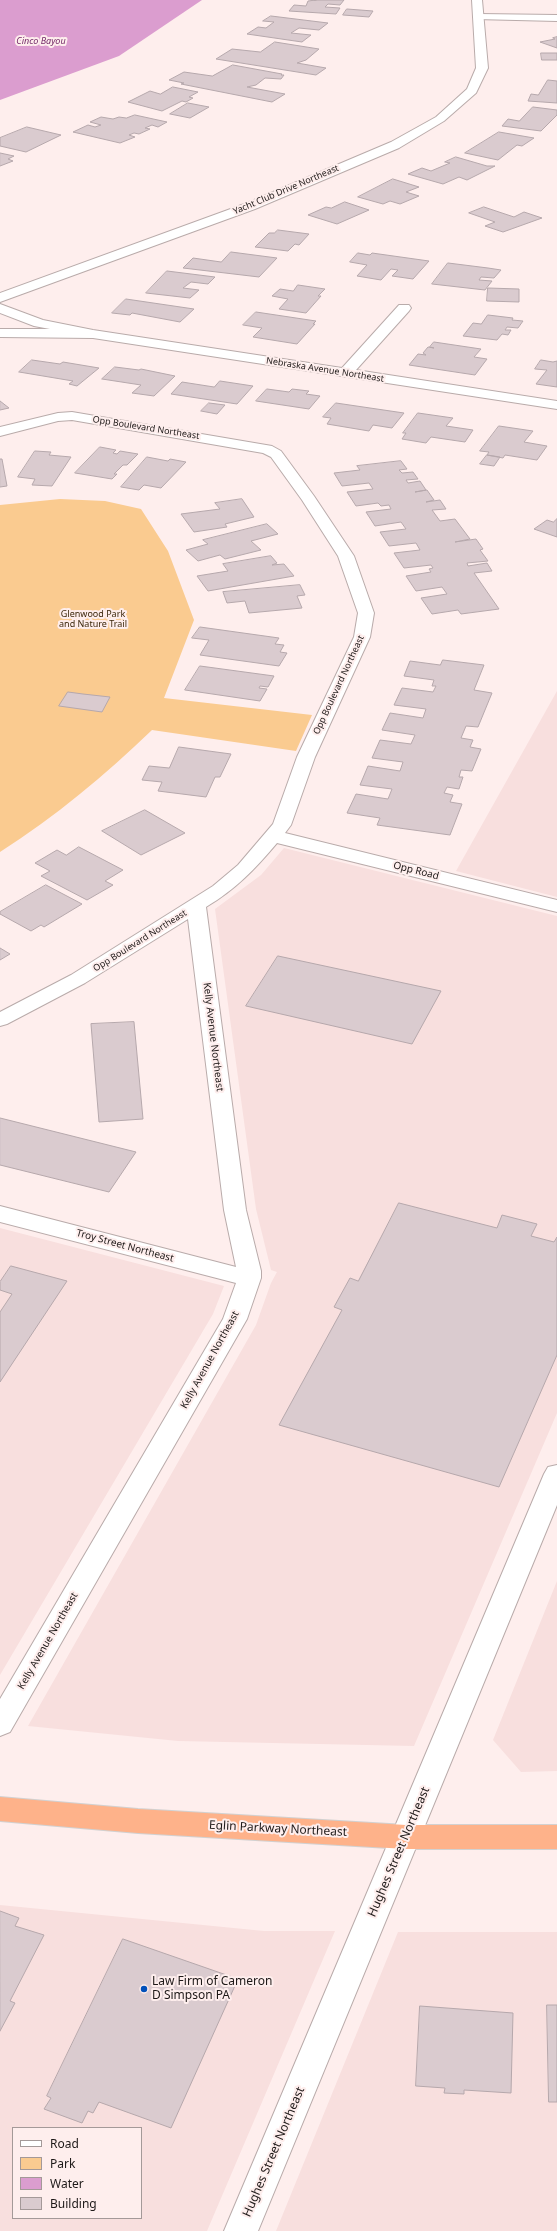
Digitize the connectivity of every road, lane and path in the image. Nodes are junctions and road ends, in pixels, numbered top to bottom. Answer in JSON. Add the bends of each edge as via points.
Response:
{"nodes":[{"id":1,"x":477,"y":0,"type":"edge"},
{"id":2,"x":479,"y":17,"type":"junction"},
{"id":3,"x":557,"y":18,"type":"edge"},
{"id":4,"x":0,"y":298,"type":"edge"},
{"id":5,"x":0,"y":308,"type":"edge"},
{"id":6,"x":404,"y":308,"type":"dead end"},
{"id":7,"x":0,"y":333,"type":"edge"},
{"id":8,"x":93,"y":334,"type":"junction"},
{"id":9,"x":345,"y":372,"type":"junction"},
{"id":10,"x":557,"y":405,"type":"edge"},
{"id":11,"x":0,"y":432,"type":"edge"},
{"id":12,"x":274,"y":836,"type":"junction"},
{"id":13,"x":196,"y":906,"type":"junction"},
{"id":14,"x":557,"y":906,"type":"edge"},
{"id":15,"x":0,"y":1020,"type":"edge"},
{"id":16,"x":0,"y":1214,"type":"edge"},
{"id":17,"x":249,"y":1278,"type":"junction"},
{"id":18,"x":557,"y":1474,"type":"edge"},
{"id":19,"x":0,"y":1724,"type":"edge"},
{"id":20,"x":0,"y":1809,"type":"edge"},
{"id":21,"x":406,"y":1837,"type":"junction"},
{"id":22,"x":557,"y":1837,"type":"edge"},
{"id":23,"x":241,"y":2231,"type":"edge"}],
"edges":[{"from":1,"to":2,"type":"street","name":"Yacht Club Drive Northeast"},
{"from":2,"to":3,"type":"street"},
{"from":2,"to":4,"type":"street","name":"Yacht Club Drive Northeast","via":[[482,68],[472,91],[449,112],[412,136],[251,206]]},
{"from":5,"to":8,"type":"street","name":"Nebraska Avenue Northeast","via":[[39,323]]},
{"from":6,"to":9,"type":"street"},
{"from":7,"to":8,"type":"street","name":"Nebraska Avenue Northeast"},
{"from":8,"to":9,"type":"street","name":"Nebraska Avenue Northeast"},
{"from":9,"to":10,"type":"street","name":"Nebraska Avenue Northeast"},
{"from":11,"to":12,"type":"street","name":"Opp Boulevard Northeast","via":[[58,417],[72,416],[250,445],[276,454],[309,499],[346,556],[366,613],[365,625],[362,637],[306,757],[282,825]]},
{"from":12,"to":13,"type":"street","name":"Opp Boulevard Northeast","via":[[245,870]]},
{"from":12,"to":14,"type":"street","name":"Opp Road"},
{"from":13,"to":15,"type":"street","name":"Opp Boulevard Northeast","via":[[78,979]]},
{"from":13,"to":17,"type":"street","name":"Kelly Avenue Northeast","via":[[235,1210]]},
{"from":16,"to":17,"type":"street","name":"Troy Street Northeast"},
{"from":17,"to":19,"type":"street","name":"Kelly Avenue Northeast","via":[[235,1319]]},
{"from":18,"to":21,"type":"street","name":"Hughes Street Northeast"},
{"from":20,"to":21,"type":"highway","name":"Eglin Parkway Northeast","via":[[138,1821]]},
{"from":21,"to":22,"type":"highway","name":"Eglin Parkway Northeast"},
{"from":21,"to":23,"type":"street","name":"Hughes Street Northeast"}]}
